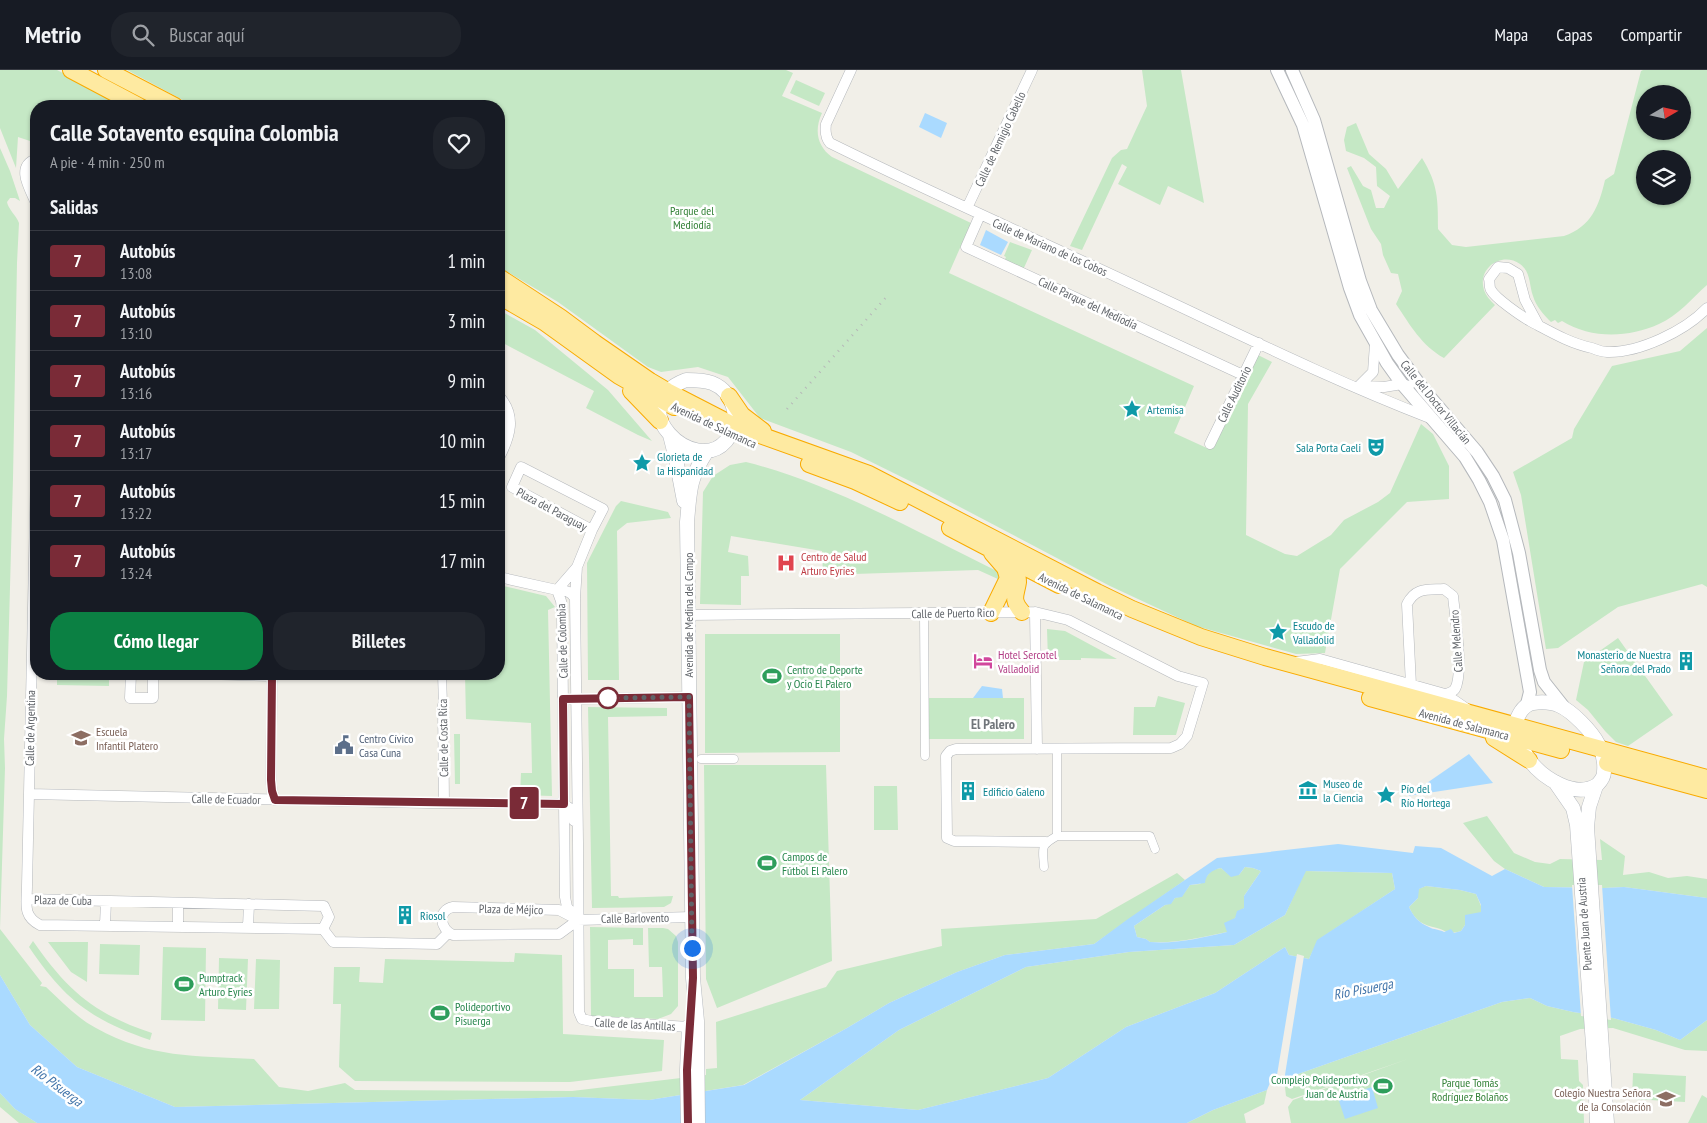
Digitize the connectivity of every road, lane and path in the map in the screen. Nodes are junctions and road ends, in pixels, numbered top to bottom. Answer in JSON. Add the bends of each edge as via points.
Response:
{"nodes":[{"id":1,"x":71,"y":70,"type":"edge"},
{"id":2,"x":106,"y":70,"type":"edge"},
{"id":3,"x":851,"y":70,"type":"edge"},
{"id":4,"x":1032,"y":70,"type":"edge"},
{"id":5,"x":1277,"y":70,"type":"edge"},
{"id":6,"x":1292,"y":70,"type":"edge"},
{"id":7,"x":128,"y":100,"type":"edge"},
{"id":8,"x":164,"y":100,"type":"edge"},
{"id":9,"x":30,"y":161,"type":"edge"},
{"id":10,"x":30,"y":188,"type":"edge"},
{"id":11,"x":967,"y":208,"type":"junction"},
{"id":12,"x":980,"y":214,"type":"junction"},
{"id":13,"x":505,"y":281,"type":"edge"},
{"id":14,"x":505,"y":299,"type":"edge"},
{"id":15,"x":1707,"y":308,"type":"edge"},
{"id":16,"x":1539,"y":326,"type":"junction"},
{"id":17,"x":1259,"y":344,"type":"junction"},
{"id":18,"x":1375,"y":344,"type":"junction"},
{"id":19,"x":1373,"y":372,"type":"junction"},
{"id":20,"x":1242,"y":375,"type":"junction"},
{"id":21,"x":619,"y":376,"type":"junction"},
{"id":22,"x":1343,"y":383,"type":"junction"},
{"id":23,"x":1412,"y":385,"type":"junction"},
{"id":24,"x":1359,"y":386,"type":"junction"},
{"id":25,"x":1378,"y":395,"type":"junction"},
{"id":26,"x":664,"y":396,"type":"junction"},
{"id":27,"x":729,"y":396,"type":"junction"},
{"id":28,"x":505,"y":403,"type":"edge"},
{"id":29,"x":1430,"y":418,"type":"junction"},
{"id":30,"x":660,"y":421,"type":"junction"},
{"id":31,"x":733,"y":430,"type":"junction"},
{"id":32,"x":670,"y":435,"type":"junction"},
{"id":33,"x":772,"y":439,"type":"junction"},
{"id":34,"x":1210,"y":444,"type":"dead end"},
{"id":35,"x":505,"y":447,"type":"edge"},
{"id":36,"x":707,"y":451,"type":"junction"},
{"id":37,"x":687,"y":522,"type":"junction"},
{"id":38,"x":592,"y":530,"type":"junction"},
{"id":39,"x":1010,"y":547,"type":"junction"},
{"id":40,"x":989,"y":549,"type":"junction"},
{"id":41,"x":1015,"y":562,"type":"junction"},
{"id":42,"x":577,"y":567,"type":"junction"},
{"id":43,"x":1034,"y":573,"type":"junction"},
{"id":44,"x":505,"y":578,"type":"edge"},
{"id":45,"x":1018,"y":580,"type":"junction"},
{"id":46,"x":557,"y":590,"type":"junction"},
{"id":47,"x":575,"y":598,"type":"junction"},
{"id":48,"x":1028,"y":612,"type":"junction"},
{"id":49,"x":991,"y":613,"type":"junction"},
{"id":50,"x":924,"y":614,"type":"junction"},
{"id":51,"x":688,"y":615,"type":"junction"},
{"id":52,"x":1292,"y":665,"type":"junction"},
{"id":53,"x":32,"y":680,"type":"edge"},
{"id":54,"x":131,"y":680,"type":"edge"},
{"id":55,"x":154,"y":680,"type":"edge"},
{"id":56,"x":272,"y":680,"type":"edge"},
{"id":57,"x":442,"y":680,"type":"edge"},
{"id":58,"x":1411,"y":685,"type":"junction"},
{"id":59,"x":1445,"y":694,"type":"junction"},
{"id":60,"x":689,"y":697,"type":"junction"},
{"id":61,"x":563,"y":699,"type":"junction"},
{"id":62,"x":576,"y":699,"type":"junction"},
{"id":63,"x":1527,"y":704,"type":"junction"},
{"id":64,"x":443,"y":705,"type":"joint"},
{"id":65,"x":1563,"y":706,"type":"junction"},
{"id":66,"x":1473,"y":720,"type":"junction"},
{"id":67,"x":1516,"y":732,"type":"junction"},
{"id":68,"x":1057,"y":748,"type":"junction"},
{"id":69,"x":1036,"y":749,"type":"junction"},
{"id":70,"x":925,"y":756,"type":"dead end"},
{"id":71,"x":1604,"y":756,"type":"junction"},
{"id":72,"x":734,"y":759,"type":"dead end"},
{"id":73,"x":701,"y":760,"type":"dead end"},
{"id":74,"x":1529,"y":760,"type":"junction"},
{"id":75,"x":1707,"y":778,"type":"edge"},
{"id":76,"x":1555,"y":782,"type":"junction"},
{"id":77,"x":1596,"y":786,"type":"junction"},
{"id":78,"x":1707,"y":790,"type":"edge"},
{"id":79,"x":29,"y":794,"type":"junction"},
{"id":80,"x":275,"y":800,"type":"junction"},
{"id":81,"x":444,"y":803,"type":"junction"},
{"id":82,"x":564,"y":804,"type":"junction"},
{"id":83,"x":1583,"y":835,"type":"junction"},
{"id":84,"x":1057,"y":836,"type":"junction"},
{"id":85,"x":578,"y":840,"type":"junction"},
{"id":86,"x":565,"y":842,"type":"junction"},
{"id":87,"x":1046,"y":842,"type":"junction"},
{"id":88,"x":1155,"y":849,"type":"dead end"},
{"id":89,"x":1044,"y":867,"type":"dead end"},
{"id":90,"x":27,"y":899,"type":"junction"},
{"id":91,"x":106,"y":901,"type":"junction"},
{"id":92,"x":178,"y":903,"type":"junction"},
{"id":93,"x":248,"y":904,"type":"junction"},
{"id":94,"x":692,"y":916,"type":"junction"},
{"id":95,"x":578,"y":920,"type":"junction"},
{"id":96,"x":105,"y":926,"type":"junction"},
{"id":97,"x":178,"y":926,"type":"junction"},
{"id":98,"x":248,"y":927,"type":"junction"},
{"id":99,"x":323,"y":929,"type":"junction"},
{"id":100,"x":448,"y":933,"type":"junction"},
{"id":101,"x":559,"y":934,"type":"junction"},
{"id":102,"x":577,"y":947,"type":"junction"},
{"id":103,"x":693,"y":978,"type":"junction"},
{"id":104,"x":582,"y":1019,"type":"joint"},
{"id":105,"x":689,"y":1026,"type":"junction"},
{"id":106,"x":692,"y":1070,"type":"junction"},
{"id":107,"x":1600,"y":1071,"type":"junction"},
{"id":108,"x":688,"y":1123,"type":"edge"},
{"id":109,"x":698,"y":1123,"type":"edge"},
{"id":110,"x":1597,"y":1123,"type":"edge"},
{"id":111,"x":1607,"y":1123,"type":"edge"}],
"edges":[{"from":1,"to":7,"type":"highway"},
{"from":2,"to":8,"type":"highway"},
{"from":3,"to":11,"type":"street","name":"Calle de Mariano de los Cobos","via":[[826,124],[830,143]]},
{"from":4,"to":11,"type":"street","name":"Calle de Remigio Cabello"},
{"from":5,"to":18,"type":"street","name":"Calle del Doctor Villacián","via":[[1303,125],[1350,288]]},
{"from":6,"to":23,"type":"street","name":"Calle del Doctor Villacián","via":[[1314,120],[1360,281]]},
{"from":9,"to":10,"type":"street","via":[[24,173]]},
{"from":11,"to":12,"type":"street","name":"Calle de Mariano de los Cobos"},
{"from":12,"to":17,"type":"street","name":"Calle de Mariano de los Cobos"},
{"from":12,"to":20,"type":"street","name":"Calle Parque del Mediodía","via":[[966,247]]},
{"from":13,"to":26,"type":"highway","name":"Avenida de Salamanca","via":[[560,316]]},
{"from":14,"to":21,"type":"highway","name":"Avenida de Salamanca","via":[[544,322]]},
{"from":15,"to":16,"type":"street","via":[[1679,330],[1656,342],[1607,352],[1579,346]]},
{"from":16,"to":16,"type":"street","via":[[1525,300],[1518,274],[1498,267],[1489,279],[1491,290]]},
{"from":17,"to":20,"type":"street","name":"Calle Auditorio"},
{"from":17,"to":22,"type":"street","name":"Calle de Mariano de los Cobos"},
{"from":18,"to":19,"type":"street"},
{"from":18,"to":23,"type":"street","name":"Calle del Doctor Villacián"},
{"from":19,"to":24,"type":"street"},
{"from":19,"to":25,"type":"street"},
{"from":20,"to":34,"type":"street","name":"Calle Auditorio"},
{"from":21,"to":26,"type":"highway","name":"Avenida de Salamanca"},
{"from":21,"to":30,"type":"highway"},
{"from":22,"to":24,"type":"street","name":"Calle de Mariano de los Cobos"},
{"from":22,"to":25,"type":"street","name":"Calle de Mariano de los Cobos"},
{"from":23,"to":25,"type":"street","name":"Calle de Mariano de los Cobos"},
{"from":23,"to":25,"type":"street","name":"Calle de Mariano de los Cobos","via":[[1399,398]]},
{"from":23,"to":29,"type":"street","name":"Calle del Doctor Villacián"},
{"from":23,"to":65,"type":"street","name":"Calle del Doctor Villacián","via":[[1477,452],[1494,476],[1505,500],[1520,553],[1540,670],[1544,682]]},
{"from":24,"to":25,"type":"street","name":"Calle de Mariano de los Cobos"},
{"from":25,"to":29,"type":"street","name":"Calle de Mariano de los Cobos"},
{"from":26,"to":27,"type":"main road","via":[[673,385],[699,380],[713,383]]},
{"from":26,"to":30,"type":"main road"},
{"from":26,"to":31,"type":"highway","name":"Avenida de Salamanca"},
{"from":27,"to":31,"type":"main road","via":[[733,407]]},
{"from":27,"to":33,"type":"highway","via":[[742,415]]},
{"from":28,"to":35,"type":"street","via":[[511,429]]},
{"from":29,"to":63,"type":"street","name":"Calle del Doctor Villacián","via":[[1465,457],[1479,480],[1503,540],[1530,692]]},
{"from":30,"to":32,"type":"main road"},
{"from":31,"to":33,"type":"highway","name":"Avenida de Salamanca"},
{"from":31,"to":36,"type":"main road","via":[[723,444]]},
{"from":31,"to":40,"type":"highway","name":"Avenida de Salamanca","via":[[913,507]]},
{"from":32,"to":36,"type":"main road","via":[[681,444]]},
{"from":32,"to":37,"type":"main road","name":"Avenida de Medina del Campo"},
{"from":33,"to":39,"type":"highway","name":"Avenida de Salamanca","via":[[869,474]]},
{"from":36,"to":37,"type":"main road","name":"Avenida de Medina del Campo","via":[[690,484]]},
{"from":37,"to":51,"type":"main road","name":"Avenida de Medina del Campo"},
{"from":38,"to":38,"type":"street","name":"Plaza del Paraguay","via":[[603,509],[521,467],[512,488]]},
{"from":38,"to":42,"type":"street","name":"Calle de Colombia"},
{"from":39,"to":41,"type":"highway"},
{"from":39,"to":52,"type":"highway","name":"Avenida de Salamanca","via":[[1097,592],[1201,638]]},
{"from":40,"to":41,"type":"highway","name":"Avenida de Salamanca"},
{"from":40,"to":49,"type":"highway","via":[[1005,568],[1008,578]]},
{"from":41,"to":43,"type":"highway","name":"Avenida de Salamanca"},
{"from":41,"to":45,"type":"highway"},
{"from":42,"to":46,"type":"street","name":"Calle de Colombia"},
{"from":42,"to":47,"type":"street","name":"Calle de Colombia"},
{"from":43,"to":45,"type":"highway"},
{"from":43,"to":66,"type":"highway","name":"Avenida de Salamanca","via":[[1122,617],[1203,650]]},
{"from":44,"to":46,"type":"street"},
{"from":45,"to":48,"type":"highway","via":[[1014,595],[1016,606]]},
{"from":46,"to":47,"type":"street","name":"Calle de Colombia","via":[[571,593]]},
{"from":46,"to":61,"type":"street","name":"Calle de Colombia","via":[[562,600]]},
{"from":47,"to":62,"type":"street","name":"Calle de Colombia"},
{"from":48,"to":49,"type":"street","name":"Calle de Puerto Rico"},
{"from":48,"to":68,"type":"street","name":"Calle de Puerto Rico","via":[[1068,620],[1178,676],[1203,683],[1189,732],[1176,746]]},
{"from":48,"to":69,"type":"street"},
{"from":49,"to":50,"type":"street","name":"Calle de Puerto Rico"},
{"from":50,"to":51,"type":"street","name":"Calle de Puerto Rico"},
{"from":50,"to":70,"type":"street"},
{"from":51,"to":60,"type":"main road","name":"Avenida de Medina del Campo"},
{"from":52,"to":58,"type":"street","name":"Avenida de Salamanca","via":[[1320,659]]},
{"from":52,"to":66,"type":"highway","name":"Avenida de Salamanca"},
{"from":53,"to":79,"type":"street","name":"Calle de Argentina"},
{"from":54,"to":55,"type":"street","via":[[130,698],[153,698]]},
{"from":56,"to":80,"type":"street","via":[[271,780]]},
{"from":57,"to":64,"type":"street","name":"Calle de Costa Rica"},
{"from":58,"to":59,"type":"street","name":"Avenida de Salamanca"},
{"from":58,"to":59,"type":"street","name":"Calle Melendro","via":[[1407,604],[1417,591],[1444,589],[1453,596],[1459,676],[1454,690]]},
{"from":59,"to":66,"type":"street","name":"Avenida de Salamanca","via":[[1458,702]]},
{"from":60,"to":62,"type":"street"},
{"from":60,"to":94,"type":"main road","name":"Avenida de Medina del Campo"},
{"from":61,"to":62,"type":"street"},
{"from":61,"to":82,"type":"street","name":"Calle de Colombia"},
{"from":62,"to":85,"type":"street","name":"Calle de Colombia"},
{"from":63,"to":65,"type":"main road","via":[[1538,702]]},
{"from":63,"to":67,"type":"main road","via":[[1519,714]]},
{"from":64,"to":81,"type":"street","name":"Calle de Costa Rica"},
{"from":65,"to":71,"type":"main road","via":[[1597,740]]},
{"from":66,"to":67,"type":"highway","name":"Avenida de Salamanca"},
{"from":66,"to":74,"type":"highway"},
{"from":67,"to":71,"type":"highway","name":"Avenida de Salamanca"},
{"from":67,"to":74,"type":"main road"},
{"from":68,"to":69,"type":"street"},
{"from":68,"to":84,"type":"street"},
{"from":69,"to":87,"type":"street","via":[[950,750],[946,756],[946,838],[954,841]]},
{"from":71,"to":75,"type":"highway","name":"Avenida de Salamanca"},
{"from":71,"to":77,"type":"main road","name":"Puente Juan de Austria","via":[[1604,777]]},
{"from":71,"to":78,"type":"highway","name":"Avenida de Salamanca"},
{"from":72,"to":73,"type":"street"},
{"from":74,"to":76,"type":"main road"},
{"from":76,"to":77,"type":"main road","via":[[1570,788]]},
{"from":76,"to":83,"type":"main road","name":"Puente Juan de Austria","via":[[1573,808]]},
{"from":77,"to":83,"type":"main road","name":"Puente Juan de Austria"},
{"from":79,"to":80,"type":"street","name":"Calle de Ecuador"},
{"from":79,"to":90,"type":"street","name":"Calle de Argentina"},
{"from":80,"to":81,"type":"street","name":"Calle de Ecuador"},
{"from":81,"to":82,"type":"street","name":"Calle de Ecuador"},
{"from":82,"to":85,"type":"street","via":[[573,813]]},
{"from":82,"to":86,"type":"street","name":"Calle de Colombia"},
{"from":83,"to":107,"type":"main road","name":"Puente Juan de Austria"},
{"from":84,"to":87,"type":"street"},
{"from":84,"to":88,"type":"street","via":[[1150,836]]},
{"from":85,"to":86,"type":"street"},
{"from":85,"to":95,"type":"street","name":"Calle de Colombia"},
{"from":86,"to":95,"type":"street","name":"Calle de Colombia","via":[[566,904]]},
{"from":87,"to":89,"type":"street","via":[[1043,847]]},
{"from":90,"to":91,"type":"street","name":"Plaza de Cuba"},
{"from":90,"to":96,"type":"street","name":"Plaza de Cuba","via":[[26,912],[40,925]]},
{"from":91,"to":92,"type":"street","name":"Plaza de Cuba"},
{"from":91,"to":96,"type":"street","name":"Plaza de Cuba"},
{"from":92,"to":93,"type":"street","name":"Plaza de Cuba"},
{"from":92,"to":97,"type":"street"},
{"from":93,"to":98,"type":"street"},
{"from":93,"to":99,"type":"street","name":"Plaza de Cuba","via":[[324,906],[329,917]]},
{"from":94,"to":95,"type":"street","name":"Calle Barlovento"},
{"from":94,"to":103,"type":"main road","name":"Avenida de Medina del Campo"},
{"from":95,"to":100,"type":"street","name":"Plaza de Méjico","via":[[559,910],[453,907],[447,908],[441,921]]},
{"from":95,"to":101,"type":"street"},
{"from":95,"to":102,"type":"street","name":"Calle de Colombia"},
{"from":96,"to":97,"type":"street","name":"Plaza de Cuba"},
{"from":97,"to":98,"type":"street","name":"Plaza de Cuba"},
{"from":98,"to":99,"type":"street","name":"Plaza de Cuba"},
{"from":99,"to":100,"type":"street","via":[[333,942],[437,944]]},
{"from":100,"to":101,"type":"street","name":"Plaza de Méjico","via":[[453,936]]},
{"from":101,"to":102,"type":"street"},
{"from":102,"to":104,"type":"street","name":"Calle de Colombia","via":[[578,1009]]},
{"from":103,"to":105,"type":"main road","name":"Avenida de Medina del Campo"},
{"from":103,"to":106,"type":"main road","name":"Avenida de Medina del Campo","via":[[697,1021]]},
{"from":104,"to":105,"type":"street","name":"Calle de las Antillas"},
{"from":105,"to":106,"type":"main road","name":"Avenida de Medina del Campo"},
{"from":106,"to":108,"type":"main road"},
{"from":106,"to":109,"type":"main road"},
{"from":107,"to":110,"type":"main road"},
{"from":107,"to":111,"type":"main road"}]}
